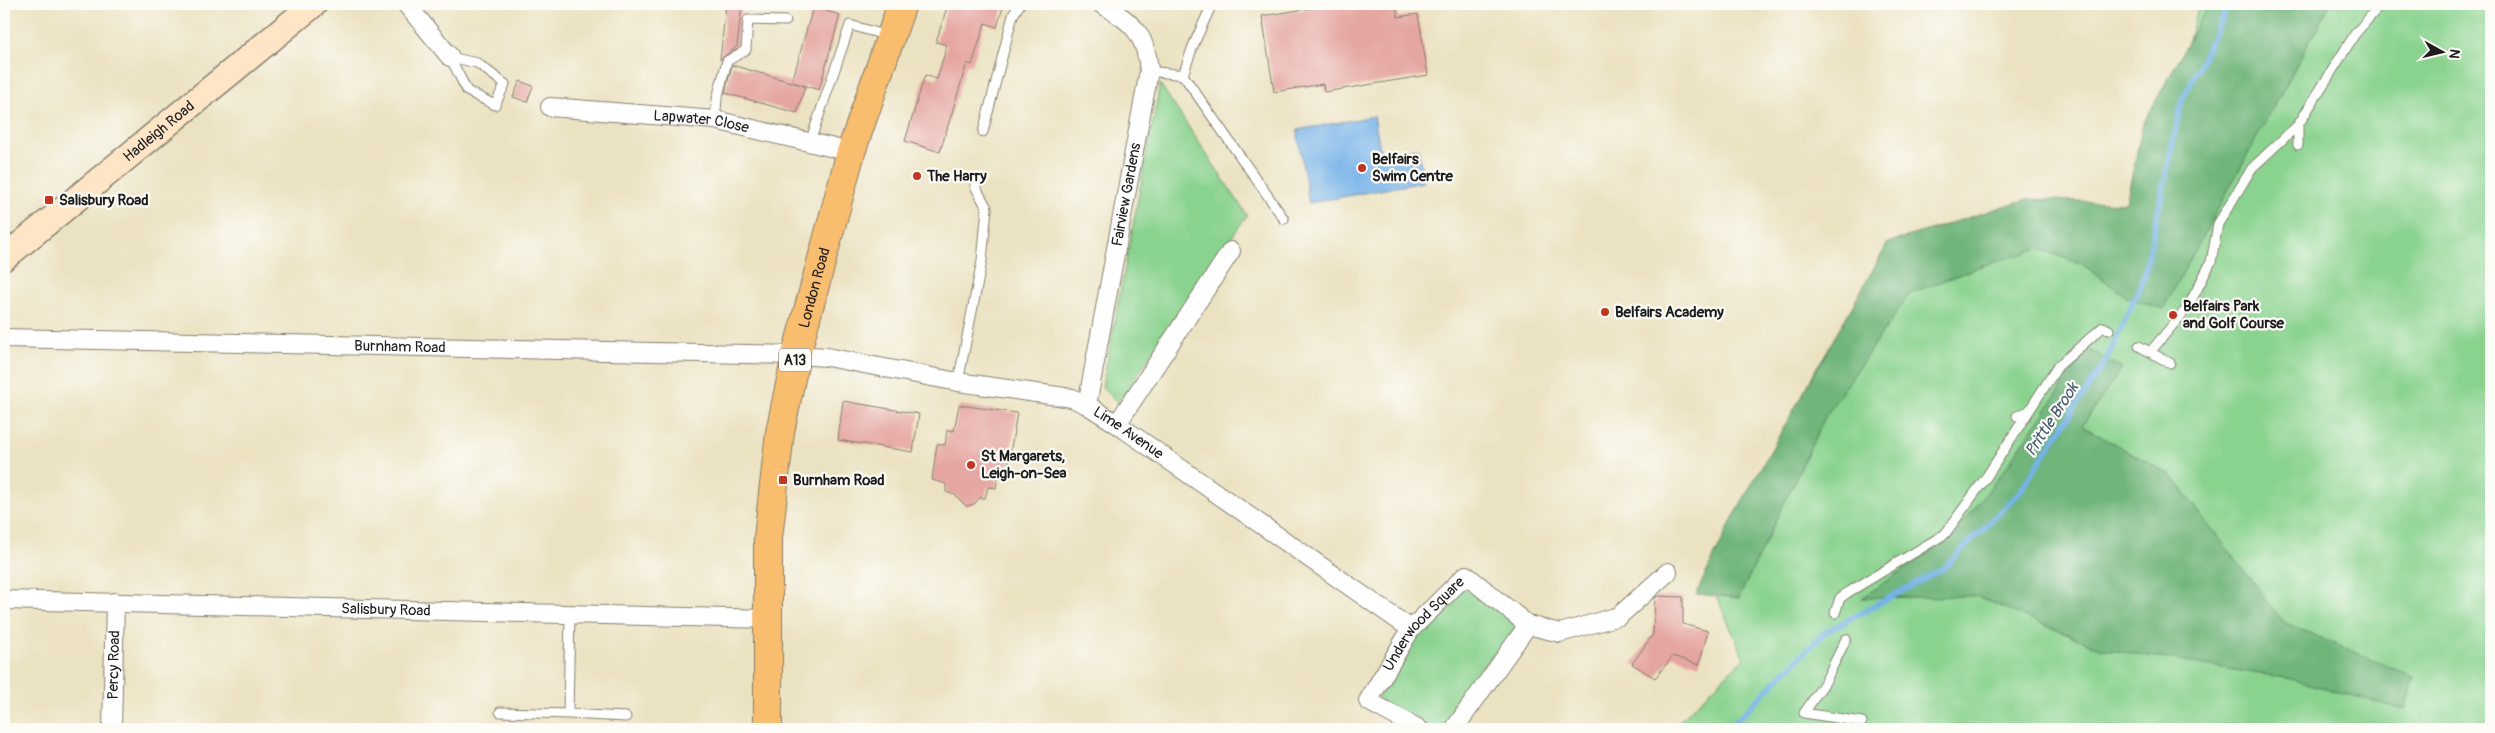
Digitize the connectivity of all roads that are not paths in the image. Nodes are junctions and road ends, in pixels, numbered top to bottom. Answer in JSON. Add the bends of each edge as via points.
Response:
{"nodes":[{"id":1,"x":314,"y":4,"type":"edge"},
{"id":2,"x":406,"y":4,"type":"edge"},
{"id":3,"x":902,"y":4,"type":"edge"},
{"id":4,"x":1020,"y":4,"type":"edge"},
{"id":5,"x":1101,"y":4,"type":"edge"},
{"id":6,"x":1212,"y":4,"type":"edge"},
{"id":7,"x":2381,"y":4,"type":"edge"},
{"id":8,"x":786,"y":21,"type":"dead end"},
{"id":9,"x":890,"y":36,"type":"junction"},
{"id":10,"x":450,"y":57,"type":"junction"},
{"id":11,"x":1149,"y":71,"type":"junction"},
{"id":12,"x":1183,"y":75,"type":"junction"},
{"id":13,"x":550,"y":107,"type":"dead end"},
{"id":14,"x":715,"y":120,"type":"junction"},
{"id":15,"x":2298,"y":125,"type":"junction"},
{"id":16,"x":983,"y":132,"type":"dead end"},
{"id":17,"x":810,"y":142,"type":"junction"},
{"id":18,"x":2298,"y":145,"type":"dead end"},
{"id":19,"x":850,"y":152,"type":"junction"},
{"id":20,"x":975,"y":186,"type":"dead end"},
{"id":21,"x":1284,"y":219,"type":"dead end"},
{"id":22,"x":1231,"y":251,"type":"dead end"},
{"id":23,"x":4,"y":258,"type":"edge"},
{"id":24,"x":2109,"y":330,"type":"dead end"},
{"id":25,"x":4,"y":338,"type":"edge"},
{"id":26,"x":2139,"y":346,"type":"dead end"},
{"id":27,"x":2150,"y":352,"type":"junction"},
{"id":28,"x":796,"y":355,"type":"junction"},
{"id":29,"x":2170,"y":363,"type":"dead end"},
{"id":30,"x":958,"y":382,"type":"junction"},
{"id":31,"x":1087,"y":405,"type":"junction"},
{"id":32,"x":2029,"y":411,"type":"junction"},
{"id":33,"x":2016,"y":416,"type":"dead end"},
{"id":34,"x":1117,"y":424,"type":"junction"},
{"id":35,"x":1668,"y":572,"type":"dead end"},
{"id":36,"x":4,"y":600,"type":"edge"},
{"id":37,"x":115,"y":602,"type":"junction"},
{"id":38,"x":1835,"y":613,"type":"dead end"},
{"id":39,"x":570,"y":614,"type":"junction"},
{"id":40,"x":768,"y":619,"type":"junction"},
{"id":41,"x":1528,"y":625,"type":"junction"},
{"id":42,"x":1411,"y":629,"type":"junction"},
{"id":43,"x":1846,"y":639,"type":"dead end"},
{"id":44,"x":500,"y":712,"type":"dead end"},
{"id":45,"x":568,"y":714,"type":"junction"},
{"id":46,"x":626,"y":717,"type":"dead end"},
{"id":47,"x":1862,"y":722,"type":"dead end"},
{"id":48,"x":112,"y":729,"type":"edge"},
{"id":49,"x":768,"y":729,"type":"edge"},
{"id":50,"x":1419,"y":729,"type":"edge"},
{"id":51,"x":1454,"y":729,"type":"edge"}],
"edges":[{"from":1,"to":23,"type":"street","name":"Hadleigh Road"},
{"from":2,"to":10,"type":"street"},
{"from":3,"to":9,"type":"main road","name":"London Road","number":"A13"},
{"from":4,"to":16,"type":"lane","via":[[1013,16]]},
{"from":5,"to":11,"type":"street","name":"Fairview Gardens","via":[[1137,30],[1147,50]]},
{"from":6,"to":12,"type":"lane"},
{"from":7,"to":15,"type":"lane","via":[[2355,34]]},
{"from":8,"to":14,"type":"lane","via":[[748,20],[746,50],[727,60]]},
{"from":9,"to":17,"type":"lane","via":[[850,25]]},
{"from":9,"to":19,"type":"main road","name":"London Road","number":"A13"},
{"from":10,"to":10,"type":"lane","via":[[467,91],[495,105],[505,84],[477,63]]},
{"from":11,"to":12,"type":"lane"},
{"from":11,"to":31,"type":"street","name":"Fairview Gardens"},
{"from":12,"to":21,"type":"lane"},
{"from":13,"to":14,"type":"street","name":"Lapwater Close"},
{"from":14,"to":17,"type":"street","name":"Lapwater Close"},
{"from":15,"to":18,"type":"lane"},
{"from":15,"to":27,"type":"lane","via":[[2252,168],[2218,224],[2211,262],[2188,307]]},
{"from":17,"to":19,"type":"street","name":"Lapwater Close"},
{"from":19,"to":28,"type":"main road","name":"London Road","number":"A13"},
{"from":20,"to":30,"type":"lane","via":[[987,208],[982,261]]},
{"from":22,"to":34,"type":"street"},
{"from":24,"to":32,"type":"lane","via":[[2102,327],[2058,366]]},
{"from":25,"to":28,"type":"street","name":"Burnham Road"},
{"from":26,"to":27,"type":"lane"},
{"from":27,"to":29,"type":"lane"},
{"from":28,"to":30,"type":"street","name":"Lime Avenue","via":[[827,357]]},
{"from":28,"to":40,"type":"main road","name":"London Road","number":"A13","via":[[780,432],[768,538]]},
{"from":30,"to":31,"type":"street","name":"Lime Avenue","via":[[1072,398]]},
{"from":31,"to":34,"type":"street","name":"Lime Avenue"},
{"from":32,"to":33,"type":"lane"},
{"from":32,"to":38,"type":"lane","via":[[1946,534],[1847,593],[1840,598]]},
{"from":34,"to":42,"type":"street","name":"Lime Avenue"},
{"from":35,"to":41,"type":"street","via":[[1619,616],[1560,633]]},
{"from":36,"to":37,"type":"street","name":"Salisbury Road"},
{"from":37,"to":39,"type":"street","name":"Salisbury Road"},
{"from":37,"to":48,"type":"street","name":"Percy Road"},
{"from":39,"to":40,"type":"street","name":"Salisbury Road"},
{"from":39,"to":45,"type":"lane"},
{"from":40,"to":49,"type":"main road","name":"London Road","number":"A13"},
{"from":41,"to":42,"type":"street","name":"Underwood Square","via":[[1466,575]]},
{"from":41,"to":51,"type":"street"},
{"from":42,"to":50,"type":"street","name":"Underwood Square","via":[[1368,701]]},
{"from":43,"to":47,"type":"lane","via":[[1825,682],[1804,713]]},
{"from":44,"to":45,"type":"lane"},
{"from":45,"to":46,"type":"lane"}]}
